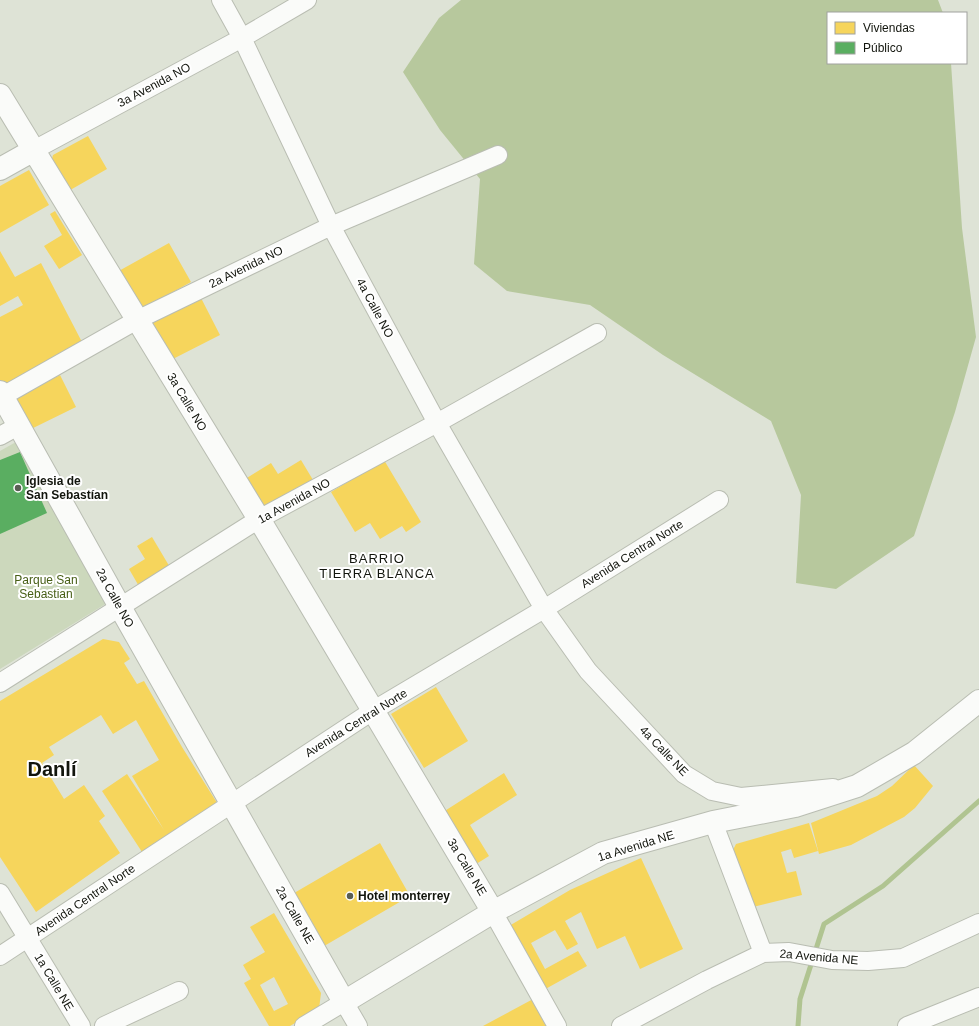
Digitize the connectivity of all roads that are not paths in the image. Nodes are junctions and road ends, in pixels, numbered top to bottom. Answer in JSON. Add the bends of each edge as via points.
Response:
{"nodes":[{"id":1,"x":221,"y":0,"type":"edge"},
{"id":2,"x":307,"y":0,"type":"edge"},
{"id":3,"x":242,"y":38,"type":"junction"},
{"id":4,"x":0,"y":95,"type":"edge"},
{"id":5,"x":34,"y":150,"type":"junction"},
{"id":6,"x":498,"y":155,"type":"dead end"},
{"id":7,"x":0,"y":169,"type":"edge"},
{"id":8,"x":331,"y":226,"type":"junction"},
{"id":9,"x":137,"y":320,"type":"junction"},
{"id":10,"x":597,"y":333,"type":"dead end"},
{"id":11,"x":1,"y":394,"type":"edge"},
{"id":12,"x":437,"y":423,"type":"junction"},
{"id":13,"x":9,"y":431,"type":"edge"},
{"id":14,"x":718,"y":500,"type":"dead end"},
{"id":15,"x":259,"y":519,"type":"junction"},
{"id":16,"x":120,"y":607,"type":"junction"},
{"id":17,"x":544,"y":609,"type":"junction"},
{"id":18,"x":0,"y":683,"type":"edge"},
{"id":19,"x":979,"y":701,"type":"edge"},
{"id":20,"x":374,"y":710,"type":"junction"},
{"id":21,"x":857,"y":786,"type":"junction"},
{"id":22,"x":231,"y":803,"type":"junction"},
{"id":23,"x":713,"y":822,"type":"junction"},
{"id":24,"x":0,"y":893,"type":"edge"},
{"id":25,"x":493,"y":912,"type":"junction"},
{"id":26,"x":979,"y":923,"type":"edge"},
{"id":27,"x":28,"y":938,"type":"junction"},
{"id":28,"x":763,"y":953,"type":"junction"},
{"id":29,"x":0,"y":956,"type":"edge"},
{"id":30,"x":179,"y":992,"type":"dead end"},
{"id":31,"x":979,"y":997,"type":"edge"},
{"id":32,"x":344,"y":1002,"type":"junction"},
{"id":33,"x":81,"y":1026,"type":"edge"},
{"id":34,"x":104,"y":1026,"type":"edge"},
{"id":35,"x":304,"y":1026,"type":"edge"},
{"id":36,"x":358,"y":1026,"type":"edge"},
{"id":37,"x":557,"y":1026,"type":"edge"},
{"id":38,"x":621,"y":1026,"type":"edge"},
{"id":39,"x":907,"y":1026,"type":"edge"}],
"edges":[{"from":1,"to":3,"type":"street","name":"4a Calle NO"},
{"from":2,"to":3,"type":"street","name":"3a Avenida NO"},
{"from":3,"to":5,"type":"street","name":"3a Avenida NO"},
{"from":3,"to":8,"type":"street","name":"4a Calle NO"},
{"from":4,"to":5,"type":"main road","name":"3a Calle NO"},
{"from":5,"to":7,"type":"main road","name":"3a Avenida NO"},
{"from":5,"to":9,"type":"main road","name":"3a Calle NO"},
{"from":6,"to":8,"type":"street","name":"2a Avenida NO"},
{"from":8,"to":9,"type":"street","name":"2a Avenida NO"},
{"from":8,"to":12,"type":"street","name":"4a Calle NO"},
{"from":9,"to":11,"type":"street","name":"2a Avenida NO"},
{"from":9,"to":15,"type":"main road","name":"3a Calle NO"},
{"from":10,"to":12,"type":"street","name":"1a Avenida NO"},
{"from":11,"to":13,"type":"main road","name":"2a Calle NO"},
{"from":12,"to":15,"type":"street","name":"1a Avenida NO"},
{"from":12,"to":17,"type":"street","name":"4a Calle NO"},
{"from":13,"to":16,"type":"main road","name":"2a Calle NO"},
{"from":14,"to":17,"type":"street","name":"Avenida Central Norte"},
{"from":15,"to":16,"type":"street","name":"1a Avenida NO"},
{"from":15,"to":20,"type":"main road","name":"3a Calle NO"},
{"from":16,"to":18,"type":"street","name":"1a Avenida NO"},
{"from":16,"to":22,"type":"main road","name":"2a Calle NO"},
{"from":17,"to":20,"type":"street","name":"Avenida Central Norte"},
{"from":17,"to":21,"type":"street","name":"4a Calle NE","via":[[593,676],[684,774],[712,792],[741,797]]},
{"from":19,"to":21,"type":"main road","name":"1a Avenida NE","via":[[914,753]]},
{"from":20,"to":22,"type":"street","name":"Avenida Central Norte"},
{"from":20,"to":25,"type":"main road","name":"3a Calle NE"},
{"from":21,"to":23,"type":"main road","name":"1a Avenida NE","via":[[795,806]]},
{"from":22,"to":27,"type":"street","name":"Avenida Central Norte"},
{"from":22,"to":32,"type":"main road","name":"2a Calle NE"},
{"from":23,"to":25,"type":"main road","name":"1a Avenida NE","via":[[603,853]]},
{"from":23,"to":28,"type":"street"},
{"from":24,"to":27,"type":"street","name":"1a Calle NE"},
{"from":25,"to":32,"type":"main road","name":"1a Avenida NE"},
{"from":25,"to":37,"type":"street","name":"3a Calle NE"},
{"from":26,"to":28,"type":"street","name":"2a Avenida NE","via":[[903,958],[868,961],[832,960],[789,952]]},
{"from":27,"to":29,"type":"street","name":"Avenida Central Norte"},
{"from":27,"to":33,"type":"street","name":"1a Calle NE"},
{"from":28,"to":38,"type":"street","name":"2a Avenida NE"},
{"from":30,"to":34,"type":"street"},
{"from":31,"to":39,"type":"street"},
{"from":32,"to":35,"type":"street","name":"1a Avenida NE"},
{"from":32,"to":36,"type":"street","name":"2a Calle NE"}]}
